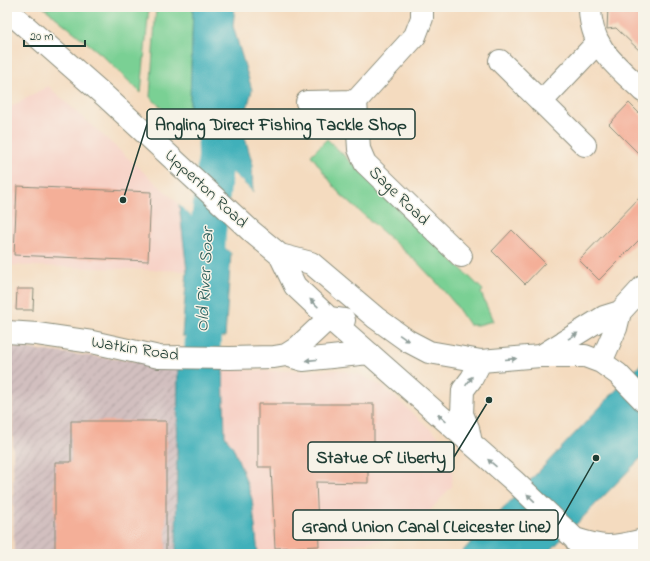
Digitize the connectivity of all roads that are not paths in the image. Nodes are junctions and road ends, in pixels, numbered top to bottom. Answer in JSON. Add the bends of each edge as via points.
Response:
{"nodes":[{"id":1,"x":422,"y":7,"type":"edge"},
{"id":2,"x":590,"y":7,"type":"edge"},
{"id":3,"x":7,"y":10,"type":"edge"},
{"id":4,"x":598,"y":43,"type":"junction"},
{"id":5,"x":500,"y":61,"type":"dead end"},
{"id":6,"x":643,"y":91,"type":"edge"},
{"id":7,"x":356,"y":101,"type":"junction"},
{"id":8,"x":307,"y":102,"type":"dead end"},
{"id":9,"x":541,"y":102,"type":"junction"},
{"id":10,"x":585,"y":145,"type":"dead end"},
{"id":11,"x":280,"y":255,"type":"junction"},
{"id":12,"x":461,"y":256,"type":"dead end"},
{"id":13,"x":643,"y":287,"type":"edge"},
{"id":14,"x":620,"y":312,"type":"junction"},
{"id":15,"x":329,"y":318,"type":"junction"},
{"id":16,"x":376,"y":318,"type":"junction"},
{"id":17,"x":7,"y":332,"type":"edge"},
{"id":18,"x":369,"y":353,"type":"junction"},
{"id":19,"x":286,"y":355,"type":"junction"},
{"id":20,"x":540,"y":356,"type":"junction"},
{"id":21,"x":481,"y":361,"type":"junction"},
{"id":22,"x":609,"y":368,"type":"junction"},
{"id":23,"x":643,"y":400,"type":"edge"},
{"id":24,"x":471,"y":444,"type":"junction"},
{"id":25,"x":576,"y":542,"type":"edge"},
{"id":26,"x":638,"y":547,"type":"edge"}],
"edges":[{"from":1,"to":7,"type":"street","via":[[422,18],[415,36]]},
{"from":2,"to":4,"type":"street","via":[[592,26]]},
{"from":3,"to":11,"type":"street","name":"Upperton Road"},
{"from":4,"to":6,"type":"street","via":[[605,54]]},
{"from":4,"to":9,"type":"street"},
{"from":5,"to":9,"type":"street"},
{"from":7,"to":8,"type":"street"},
{"from":7,"to":12,"type":"street","name":"Sage Road","via":[[360,149],[365,163]]},
{"from":9,"to":10,"type":"street"},
{"from":15,"to":11,"type":"street","name":"Upperton Road","one_way":true,"via":[[295,286]]},
{"from":11,"to":16,"type":"street","name":"Upperton Road","via":[[311,263]]},
{"from":13,"to":14,"type":"street"},
{"from":20,"to":14,"type":"street","one_way":true,"via":[[604,317]]},
{"from":14,"to":22,"type":"street"},
{"from":15,"to":16,"type":"street","via":[[356,321]]},
{"from":15,"to":18,"type":"street","name":"Upperton Road"},
{"from":15,"to":19,"type":"street"},
{"from":16,"to":21,"type":"street","name":"Upperton Road","one_way":true,"via":[[408,341],[429,352]]},
{"from":17,"to":19,"type":"street","name":"Watkin Road","via":[[92,342],[158,357],[230,358]]},
{"from":18,"to":19,"type":"street","name":"Watkin Road","one_way":true,"via":[[303,360]]},
{"from":24,"to":18,"type":"street","name":"Upperton Road","one_way":true},
{"from":21,"to":20,"type":"street","name":"Upperton Road","one_way":true},
{"from":20,"to":22,"type":"street","name":"Upperton Road","via":[[585,356]]},
{"from":24,"to":21,"type":"street","one_way":true,"via":[[462,414],[463,390]]},
{"from":22,"to":23,"type":"street","name":"Upperton Road"},
{"from":25,"to":24,"type":"street","name":"Upperton Road","one_way":true,"via":[[514,481]]},
{"from":25,"to":26,"type":"street","name":"Upperton Road","via":[[597,546]]}]}
